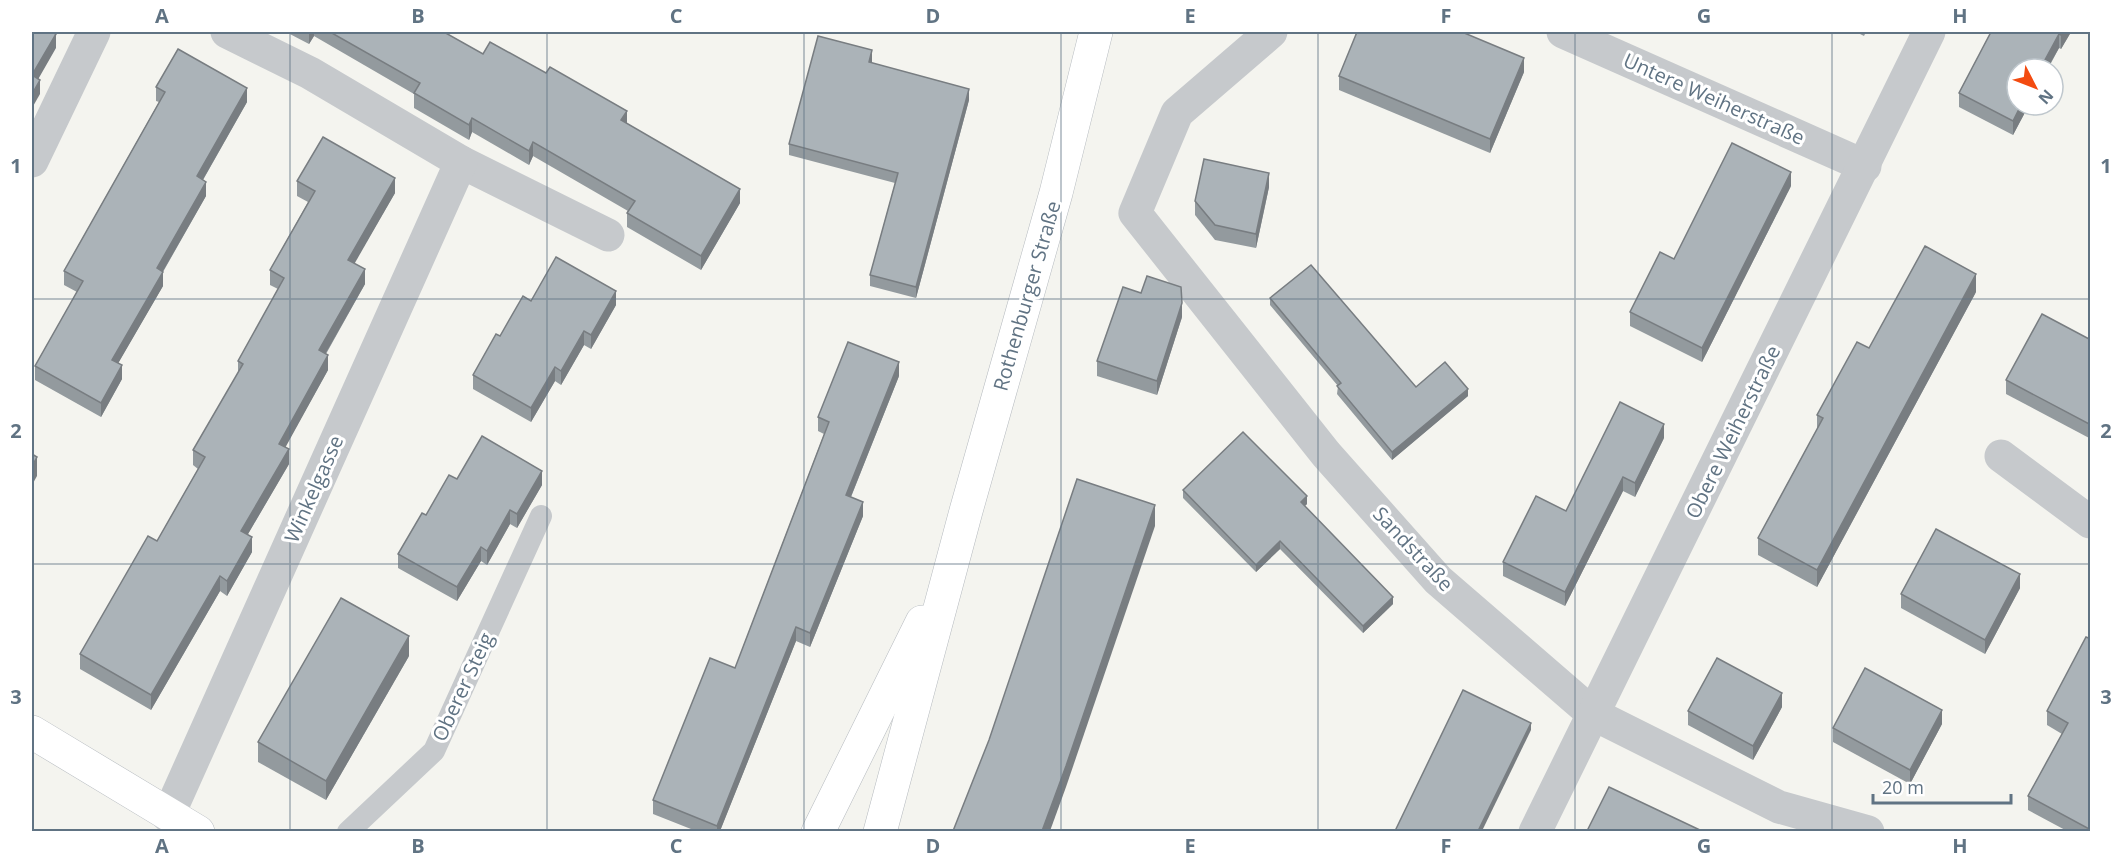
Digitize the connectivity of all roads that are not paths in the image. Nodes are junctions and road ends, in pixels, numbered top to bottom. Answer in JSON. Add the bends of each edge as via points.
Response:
{"nodes":[{"id":1,"x":94,"y":32,"type":"edge"},
{"id":2,"x":226,"y":32,"type":"edge"},
{"id":3,"x":1096,"y":32,"type":"edge"},
{"id":4,"x":1271,"y":32,"type":"edge"},
{"id":5,"x":1563,"y":32,"type":"edge"},
{"id":6,"x":1929,"y":32,"type":"edge"},
{"id":7,"x":32,"y":161,"type":"edge"},
{"id":8,"x":461,"y":162,"type":"junction"},
{"id":9,"x":1864,"y":166,"type":"junction"},
{"id":10,"x":608,"y":235,"type":"dead end"},
{"id":11,"x":2001,"y":456,"type":"dead end"},
{"id":12,"x":541,"y":516,"type":"dead end"},
{"id":13,"x":2091,"y":522,"type":"edge"},
{"id":14,"x":953,"y":558,"type":"junction"},
{"id":15,"x":1593,"y":714,"type":"junction"},
{"id":16,"x":32,"y":732,"type":"edge"},
{"id":17,"x":168,"y":816,"type":"junction"},
{"id":18,"x":198,"y":831,"type":"edge"},
{"id":19,"x":348,"y":831,"type":"edge"},
{"id":20,"x":818,"y":831,"type":"edge"},
{"id":21,"x":880,"y":831,"type":"edge"},
{"id":22,"x":1535,"y":831,"type":"edge"},
{"id":23,"x":1868,"y":831,"type":"edge"}],
"edges":[{"from":1,"to":7,"type":"street"},
{"from":2,"to":8,"type":"street","via":[[310,73]]},
{"from":3,"to":14,"type":"main road","name":"Rothenburger Straße","via":[[1056,193]]},
{"from":4,"to":15,"type":"street","name":"Sandstraße","via":[[1177,113],[1135,213],[1326,454],[1438,580]]},
{"from":5,"to":9,"type":"street","name":"Untere Weiherstraße"},
{"from":6,"to":9,"type":"street","name":"Obere Weiherstraße"},
{"from":8,"to":10,"type":"street"},
{"from":8,"to":17,"type":"street","name":"Winkelgasse"},
{"from":9,"to":15,"type":"street","name":"Obere Weiherstraße"},
{"from":11,"to":13,"type":"street"},
{"from":12,"to":19,"type":"lane","name":"Oberer Steig","via":[[434,751]]},
{"from":14,"to":20,"type":"main road","name":"Rothenburger Straße"},
{"from":14,"to":21,"type":"main road","name":"Rothenburger Straße"},
{"from":15,"to":22,"type":"street","name":"Obere Weiherstraße"},
{"from":15,"to":23,"type":"street","name":"Sandstraße","via":[[1779,807]]},
{"from":16,"to":17,"type":"main road"},
{"from":17,"to":18,"type":"main road"}]}
